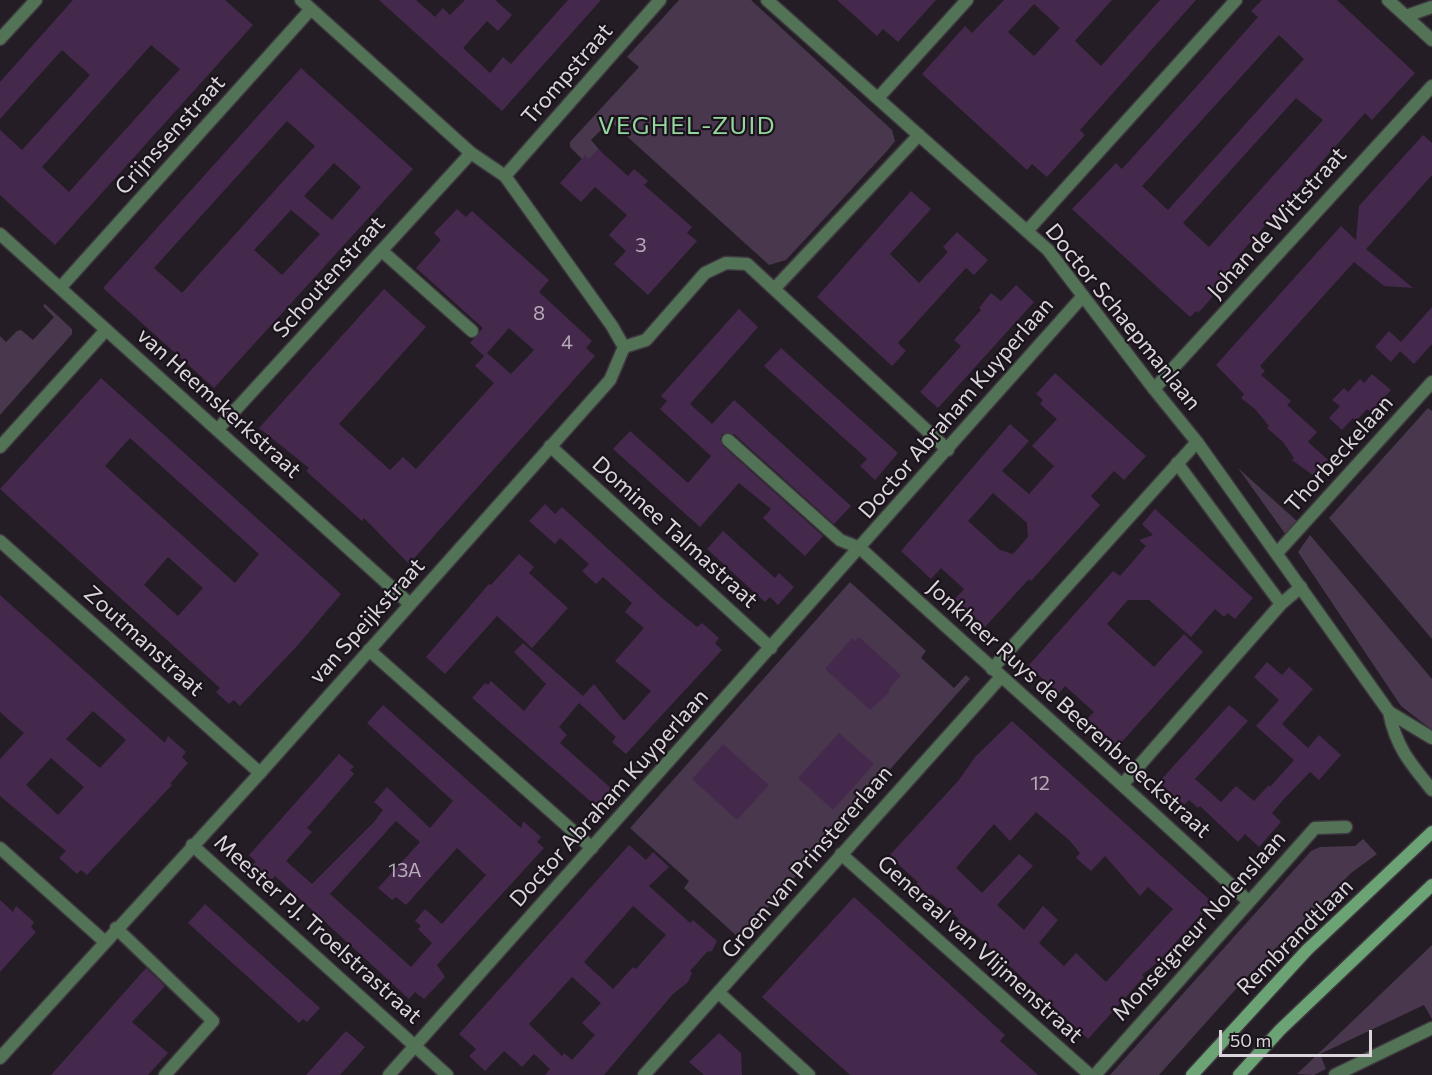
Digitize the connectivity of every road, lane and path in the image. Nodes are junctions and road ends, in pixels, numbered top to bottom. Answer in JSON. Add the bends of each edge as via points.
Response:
{"nodes":[{"id":1,"x":36,"y":0,"type":"edge"},
{"id":2,"x":302,"y":0,"type":"edge"},
{"id":3,"x":660,"y":0,"type":"edge"},
{"id":4,"x":767,"y":0,"type":"edge"},
{"id":5,"x":967,"y":0,"type":"edge"},
{"id":6,"x":1236,"y":0,"type":"edge"},
{"id":7,"x":1388,"y":0,"type":"edge"},
{"id":8,"x":1432,"y":7,"type":"edge"},
{"id":9,"x":312,"y":9,"type":"junction"},
{"id":10,"x":1406,"y":16,"type":"junction"},
{"id":11,"x":0,"y":39,"type":"edge"},
{"id":12,"x":1432,"y":40,"type":"edge"},
{"id":13,"x":1432,"y":86,"type":"edge"},
{"id":14,"x":878,"y":98,"type":"junction"},
{"id":15,"x":919,"y":135,"type":"junction"},
{"id":16,"x":471,"y":153,"type":"junction"},
{"id":17,"x":506,"y":176,"type":"junction"},
{"id":18,"x":1027,"y":231,"type":"junction"},
{"id":19,"x":0,"y":234,"type":"edge"},
{"id":20,"x":382,"y":251,"type":"junction"},
{"id":21,"x":60,"y":288,"type":"junction"},
{"id":22,"x":774,"y":289,"type":"junction"},
{"id":23,"x":1083,"y":296,"type":"junction"},
{"id":24,"x":106,"y":330,"type":"junction"},
{"id":25,"x":472,"y":332,"type":"dead end"},
{"id":26,"x":624,"y":347,"type":"junction"},
{"id":27,"x":1432,"y":382,"type":"edge"},
{"id":28,"x":1154,"y":389,"type":"junction"},
{"id":29,"x":217,"y":430,"type":"junction"},
{"id":30,"x":728,"y":440,"type":"dead end"},
{"id":31,"x":1197,"y":442,"type":"junction"},
{"id":32,"x":0,"y":447,"type":"edge"},
{"id":33,"x":550,"y":447,"type":"junction"},
{"id":34,"x":948,"y":450,"type":"junction"},
{"id":35,"x":1177,"y":463,"type":"junction"},
{"id":36,"x":0,"y":541,"type":"edge"},
{"id":37,"x":860,"y":548,"type":"junction"},
{"id":38,"x":1277,"y":553,"type":"junction"},
{"id":39,"x":1301,"y":587,"type":"junction"},
{"id":40,"x":410,"y":604,"type":"junction"},
{"id":41,"x":1281,"y":604,"type":"junction"},
{"id":42,"x":771,"y":648,"type":"junction"},
{"id":43,"x":369,"y":650,"type":"junction"},
{"id":44,"x":996,"y":673,"type":"junction"},
{"id":45,"x":1389,"y":712,"type":"junction"},
{"id":46,"x":1432,"y":738,"type":"edge"},
{"id":47,"x":260,"y":773,"type":"junction"},
{"id":48,"x":1123,"y":784,"type":"junction"},
{"id":49,"x":1432,"y":790,"type":"edge"},
{"id":50,"x":1346,"y":827,"type":"dead end"},
{"id":51,"x":1432,"y":832,"type":"edge"},
{"id":52,"x":192,"y":845,"type":"junction"},
{"id":53,"x":0,"y":848,"type":"edge"},
{"id":54,"x":592,"y":848,"type":"junction"},
{"id":55,"x":841,"y":854,"type":"junction"},
{"id":56,"x":1432,"y":885,"type":"edge"},
{"id":57,"x":1248,"y":901,"type":"junction"},
{"id":58,"x":116,"y":928,"type":"junction"},
{"id":59,"x":104,"y":941,"type":"junction"},
{"id":60,"x":719,"y":993,"type":"junction"},
{"id":61,"x":1432,"y":1028,"type":"edge"},
{"id":62,"x":415,"y":1046,"type":"junction"},
{"id":63,"x":0,"y":1058,"type":"edge"},
{"id":64,"x":165,"y":1075,"type":"edge"},
{"id":65,"x":389,"y":1075,"type":"edge"},
{"id":66,"x":447,"y":1075,"type":"edge"},
{"id":67,"x":644,"y":1075,"type":"edge"},
{"id":68,"x":809,"y":1075,"type":"edge"},
{"id":69,"x":1093,"y":1075,"type":"edge"},
{"id":70,"x":1192,"y":1075,"type":"edge"},
{"id":71,"x":1239,"y":1075,"type":"edge"},
{"id":72,"x":1335,"y":1075,"type":"edge"}],
"edges":[{"from":1,"to":11,"type":"street"},
{"from":2,"to":9,"type":"street"},
{"from":3,"to":17,"type":"street","name":"Trompstraat"},
{"from":4,"to":14,"type":"street","name":"Doctor Schaepmanlaan"},
{"from":5,"to":14,"type":"street"},
{"from":6,"to":18,"type":"street"},
{"from":7,"to":10,"type":"street"},
{"from":8,"to":10,"type":"street"},
{"from":9,"to":16,"type":"street"},
{"from":9,"to":21,"type":"street","name":"Crijnssenstraat"},
{"from":10,"to":12,"type":"street"},
{"from":13,"to":28,"type":"street","name":"Johan de Wittstraat"},
{"from":14,"to":15,"type":"street","name":"Doctor Schaepmanlaan"},
{"from":15,"to":18,"type":"street","name":"Doctor Schaepmanlaan"},
{"from":15,"to":22,"type":"street"},
{"from":16,"to":17,"type":"street"},
{"from":16,"to":20,"type":"street","name":"Schoutenstraat"},
{"from":17,"to":26,"type":"street"},
{"from":18,"to":23,"type":"street","name":"Doctor Schaepmanlaan","via":[[1048,250]]},
{"from":19,"to":21,"type":"street","name":"van Heemskerkstraat"},
{"from":20,"to":25,"type":"street"},
{"from":20,"to":29,"type":"street","name":"Schoutenstraat"},
{"from":21,"to":24,"type":"street","name":"van Heemskerkstraat"},
{"from":22,"to":26,"type":"street","via":[[747,264],[726,264],[705,273],[646,340]]},
{"from":22,"to":34,"type":"street"},
{"from":23,"to":28,"type":"street","name":"Doctor Schaepmanlaan"},
{"from":23,"to":34,"type":"street","name":"Doctor Abraham Kuyperlaan"},
{"from":24,"to":29,"type":"street","name":"van Heemskerkstraat"},
{"from":24,"to":32,"type":"street"},
{"from":26,"to":33,"type":"street","name":"van Speijkstraat","via":[[609,380]]},
{"from":27,"to":38,"type":"street","name":"Thorbeckelaan"},
{"from":28,"to":31,"type":"street","name":"Doctor Schaepmanlaan"},
{"from":29,"to":40,"type":"street","name":"van Heemskerkstraat"},
{"from":30,"to":37,"type":"street","name":"Doctor Abraham Kuyperlaan","via":[[840,540]]},
{"from":31,"to":35,"type":"street","name":"Groen van Prinstererlaan"},
{"from":31,"to":38,"type":"street","name":"Doctor Schaepmanlaan"},
{"from":33,"to":40,"type":"street","name":"van Speijkstraat"},
{"from":33,"to":42,"type":"street","name":"Dominee Talmastraat"},
{"from":34,"to":37,"type":"street","name":"Doctor Abraham Kuyperlaan"},
{"from":35,"to":41,"type":"street"},
{"from":35,"to":44,"type":"street","name":"Groen van Prinstererlaan"},
{"from":36,"to":47,"type":"street","name":"Zoutmanstraat"},
{"from":37,"to":42,"type":"street","name":"Doctor Abraham Kuyperlaan"},
{"from":37,"to":44,"type":"street","name":"Jonkheer Ruys de Beerenbroeckstraat"},
{"from":38,"to":39,"type":"street","name":"Doctor Schaepmanlaan"},
{"from":39,"to":41,"type":"street"},
{"from":39,"to":45,"type":"street","name":"Doctor Schaepmanlaan"},
{"from":40,"to":43,"type":"street","name":"van Speijkstraat"},
{"from":41,"to":48,"type":"street"},
{"from":42,"to":54,"type":"street","name":"Doctor Abraham Kuyperlaan"},
{"from":43,"to":47,"type":"street","name":"van Speijkstraat"},
{"from":43,"to":54,"type":"street"},
{"from":44,"to":48,"type":"street","name":"Jonkheer Ruys de Beerenbroeckstraat"},
{"from":44,"to":55,"type":"street","name":"Groen van Prinstererlaan"},
{"from":45,"to":46,"type":"street","name":"Doctor Schaepmanlaan"},
{"from":45,"to":49,"type":"street","name":"Doctor Schaepmanlaan","via":[[1394,736],[1406,759]]},
{"from":47,"to":52,"type":"street","name":"van Speijkstraat"},
{"from":48,"to":57,"type":"street","name":"Jonkheer Ruys de Beerenbroeckstraat"},
{"from":50,"to":57,"type":"street","name":"Monseigneur Nolenslaan","via":[[1315,828]]},
{"from":51,"to":70,"type":"main road","name":"Rembrandtlaan","via":[[1307,950]]},
{"from":52,"to":58,"type":"street","name":"van Speijkstraat"},
{"from":52,"to":62,"type":"street","name":"Meester P.J. Troelstrastraat"},
{"from":53,"to":59,"type":"street"},
{"from":54,"to":62,"type":"street","name":"Doctor Abraham Kuyperlaan"},
{"from":55,"to":60,"type":"street","name":"Groen van Prinstererlaan"},
{"from":55,"to":69,"type":"street","name":"Generaal van Vlijmenstraat"},
{"from":56,"to":71,"type":"main road","via":[[1280,1030]]},
{"from":57,"to":69,"type":"street","name":"Monseigneur Nolenslaan"},
{"from":58,"to":59,"type":"street","name":"van Speijkstraat"},
{"from":58,"to":64,"type":"street","via":[[213,1021]]},
{"from":59,"to":63,"type":"street","name":"van Speijkstraat"},
{"from":60,"to":67,"type":"street","name":"Groen van Prinstererlaan"},
{"from":60,"to":68,"type":"street"},
{"from":61,"to":72,"type":"street"},
{"from":62,"to":65,"type":"street","name":"Doctor Abraham Kuyperlaan"},
{"from":62,"to":66,"type":"street"}]}
